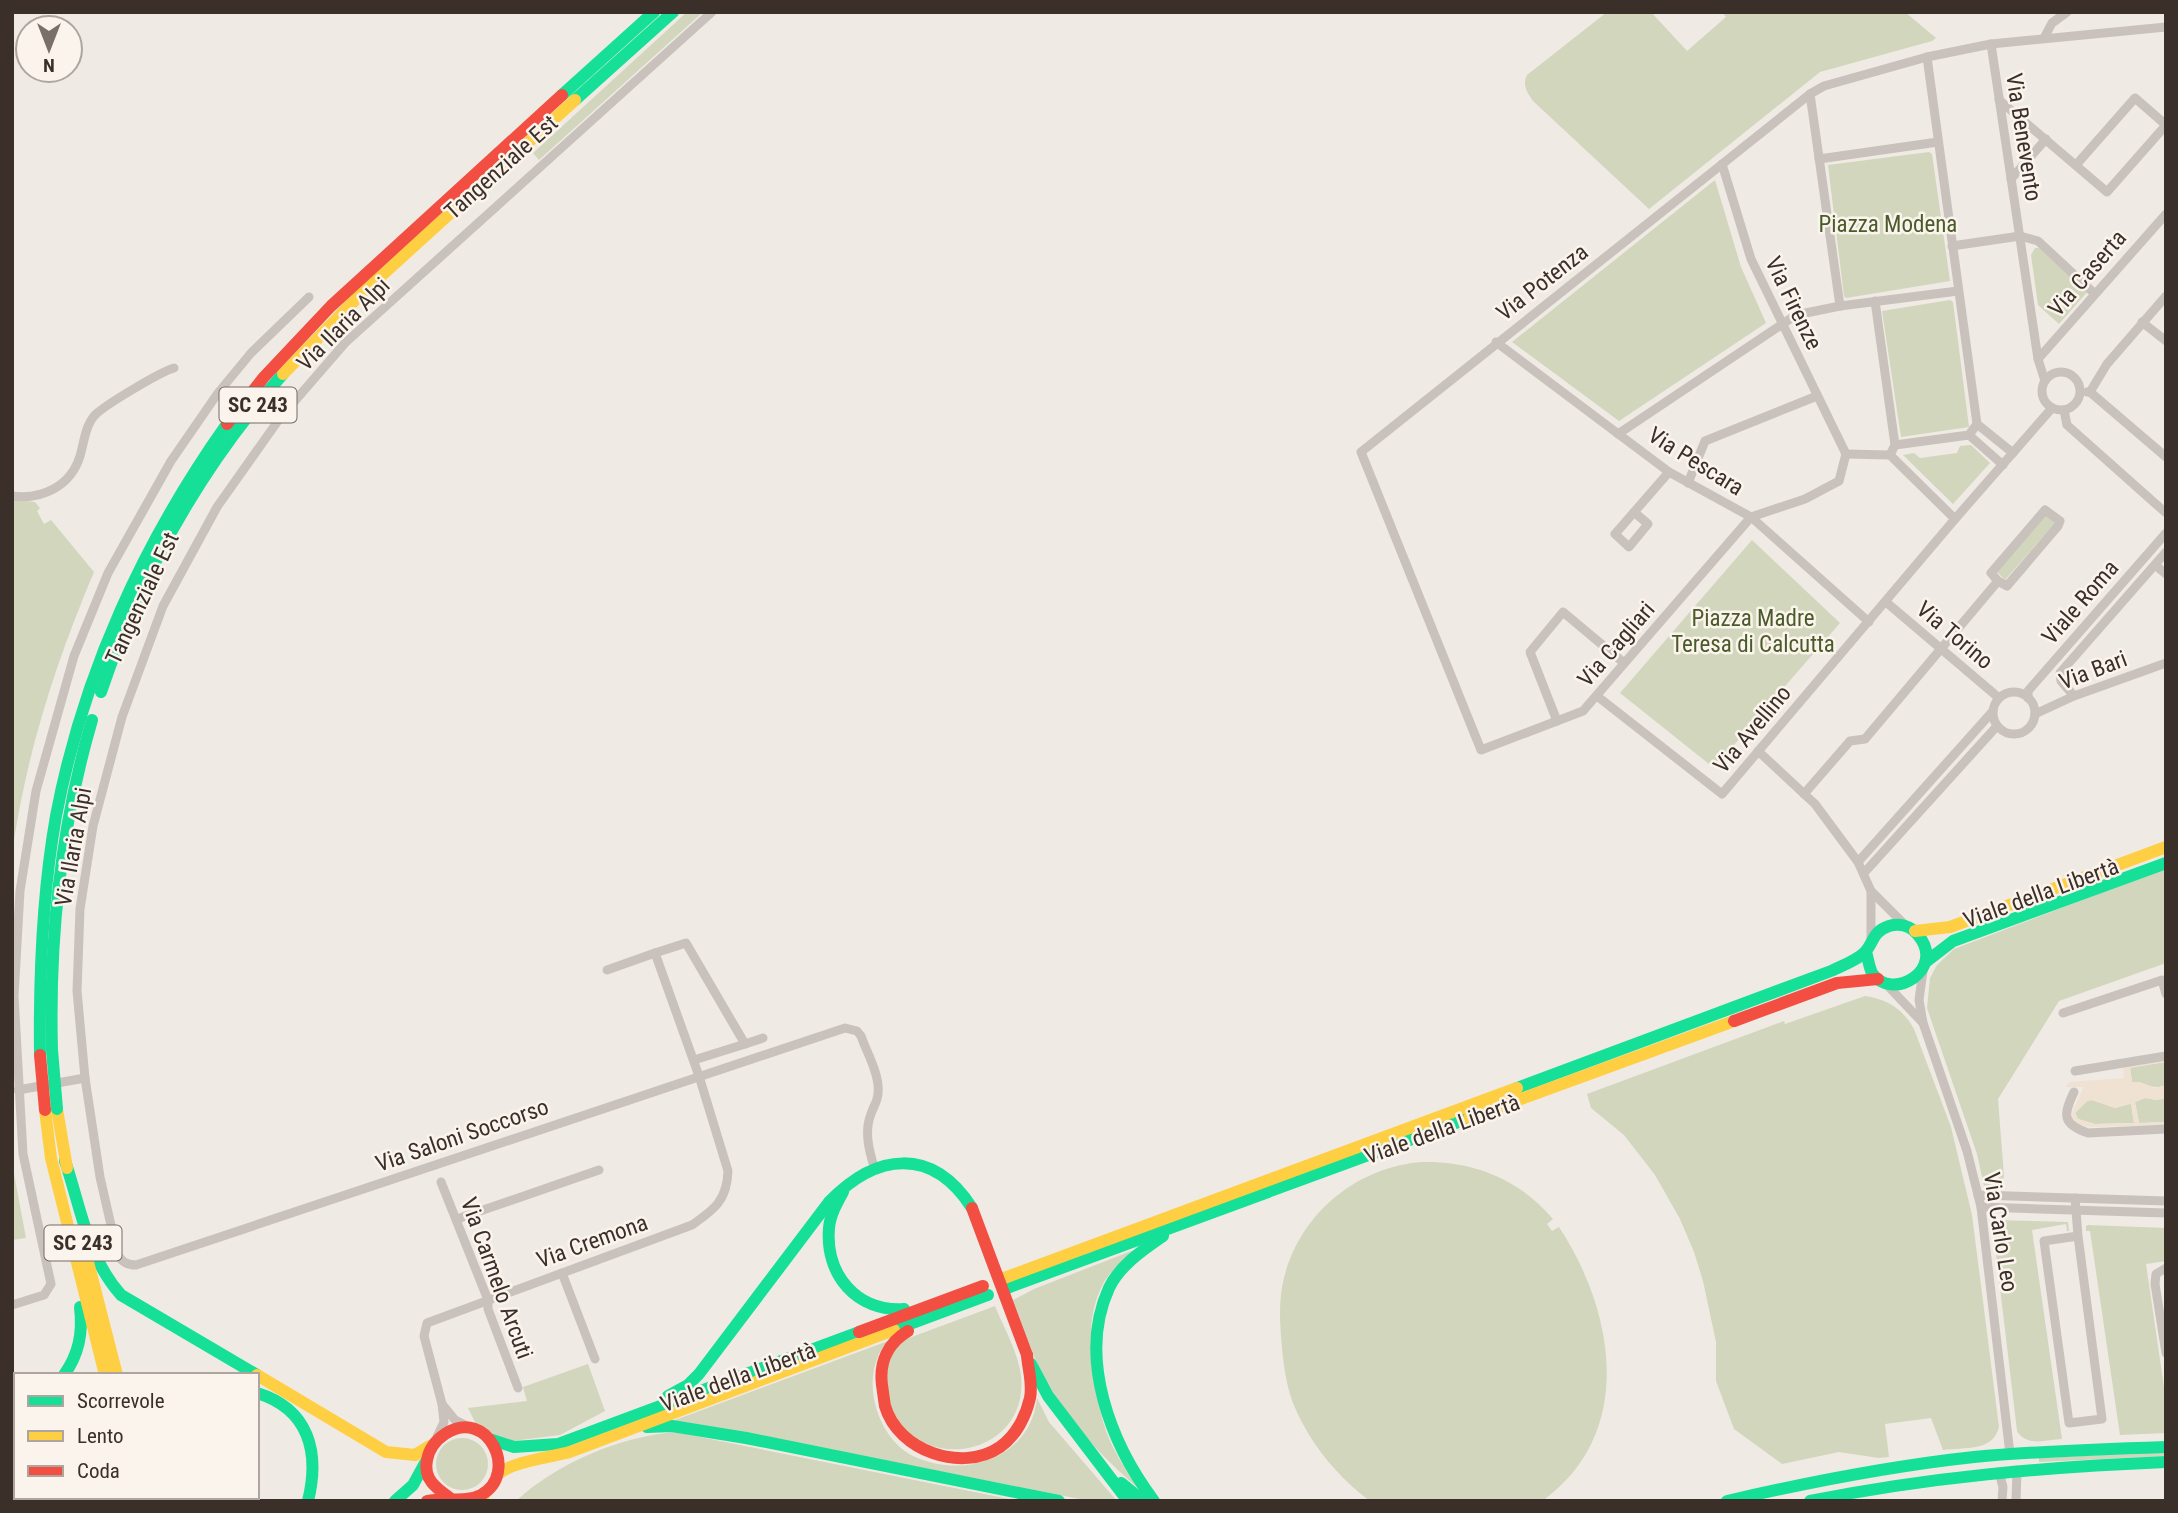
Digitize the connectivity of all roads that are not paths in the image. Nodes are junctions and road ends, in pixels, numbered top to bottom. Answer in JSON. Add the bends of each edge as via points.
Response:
{"nodes":[{"id":1,"x":654,"y":12,"type":"edge"},
{"id":2,"x":673,"y":12,"type":"edge"},
{"id":3,"x":712,"y":12,"type":"edge"},
{"id":4,"x":2067,"y":12,"type":"edge"},
{"id":5,"x":2166,"y":27,"type":"edge"},
{"id":6,"x":2044,"y":38,"type":"junction"},
{"id":7,"x":1991,"y":44,"type":"junction"},
{"id":8,"x":1927,"y":57,"type":"junction"},
{"id":9,"x":1810,"y":94,"type":"junction"},
{"id":10,"x":1999,"y":100,"type":"junction"},
{"id":11,"x":2046,"y":139,"type":"junction"},
{"id":12,"x":1938,"y":142,"type":"junction"},
{"id":13,"x":1819,"y":159,"type":"junction"},
{"id":14,"x":1722,"y":164,"type":"junction"},
{"id":15,"x":2076,"y":165,"type":"junction"},
{"id":16,"x":2011,"y":179,"type":"junction"},
{"id":17,"x":2164,"y":219,"type":"edge"},
{"id":18,"x":2020,"y":236,"type":"junction"},
{"id":19,"x":1952,"y":246,"type":"junction"},
{"id":20,"x":1958,"y":291,"type":"junction"},
{"id":21,"x":2095,"y":293,"type":"junction"},
{"id":22,"x":2166,"y":296,"type":"edge"},
{"id":23,"x":309,"y":297,"type":"dead end"},
{"id":24,"x":1875,"y":302,"type":"junction"},
{"id":25,"x":1840,"y":306,"type":"junction"},
{"id":26,"x":2142,"y":321,"type":"junction"},
{"id":27,"x":1782,"y":324,"type":"junction"},
{"id":28,"x":2166,"y":341,"type":"edge"},
{"id":29,"x":1496,"y":342,"type":"junction"},
{"id":30,"x":2038,"y":359,"type":"junction"},
{"id":31,"x":174,"y":368,"type":"dead end"},
{"id":32,"x":2045,"y":381,"type":"junction"},
{"id":33,"x":2085,"y":392,"type":"junction"},
{"id":34,"x":1817,"y":396,"type":"junction"},
{"id":35,"x":2052,"y":408,"type":"junction"},
{"id":36,"x":2064,"y":410,"type":"junction"},
{"id":37,"x":1977,"y":424,"type":"junction"},
{"id":38,"x":1618,"y":434,"type":"junction"},
{"id":39,"x":1969,"y":435,"type":"junction"},
{"id":40,"x":1895,"y":445,"type":"junction"},
{"id":41,"x":2013,"y":453,"type":"junction"},
{"id":42,"x":1846,"y":454,"type":"junction"},
{"id":43,"x":1890,"y":455,"type":"junction"},
{"id":44,"x":2166,"y":457,"type":"edge"},
{"id":45,"x":2003,"y":465,"type":"junction"},
{"id":46,"x":1669,"y":472,"type":"junction"},
{"id":47,"x":1688,"y":483,"type":"junction"},
{"id":48,"x":12,"y":496,"type":"edge"},
{"id":49,"x":1634,"y":512,"type":"dead end"},
{"id":50,"x":2166,"y":513,"type":"edge"},
{"id":51,"x":1751,"y":517,"type":"junction"},
{"id":52,"x":1955,"y":519,"type":"junction"},
{"id":53,"x":2166,"y":533,"type":"edge"},
{"id":54,"x":2166,"y":552,"type":"edge"},
{"id":55,"x":2155,"y":565,"type":"junction"},
{"id":56,"x":2166,"y":574,"type":"edge"},
{"id":57,"x":1998,"y":581,"type":"junction"},
{"id":58,"x":1886,"y":602,"type":"junction"},
{"id":59,"x":1869,"y":622,"type":"junction"},
{"id":60,"x":1942,"y":649,"type":"junction"},
{"id":61,"x":1624,"y":663,"type":"junction"},
{"id":62,"x":2166,"y":663,"type":"edge"},
{"id":63,"x":1597,"y":695,"type":"junction"},
{"id":64,"x":2074,"y":696,"type":"junction"},
{"id":65,"x":1999,"y":698,"type":"junction"},
{"id":66,"x":2028,"y":698,"type":"junction"},
{"id":67,"x":1993,"y":711,"type":"junction"},
{"id":68,"x":2035,"y":714,"type":"junction"},
{"id":69,"x":1557,"y":721,"type":"junction"},
{"id":70,"x":1997,"y":726,"type":"junction"},
{"id":71,"x":1481,"y":750,"type":"joint"},
{"id":72,"x":1758,"y":751,"type":"junction"},
{"id":73,"x":1804,"y":794,"type":"junction"},
{"id":74,"x":2166,"y":848,"type":"edge"},
{"id":75,"x":1858,"y":862,"type":"junction"},
{"id":76,"x":2166,"y":863,"type":"edge"},
{"id":77,"x":1864,"y":873,"type":"junction"},
{"id":78,"x":1871,"y":891,"type":"junction"},
{"id":79,"x":1911,"y":928,"type":"junction"},
{"id":80,"x":1871,"y":938,"type":"junction"},
{"id":81,"x":1866,"y":952,"type":"junction"},
{"id":82,"x":655,"y":953,"type":"junction"},
{"id":83,"x":1925,"y":966,"type":"junction"},
{"id":84,"x":607,"y":970,"type":"dead end"},
{"id":85,"x":1882,"y":981,"type":"junction"},
{"id":86,"x":2166,"y":994,"type":"edge"},
{"id":87,"x":2063,"y":1013,"type":"dead end"},
{"id":88,"x":1923,"y":1023,"type":"junction"},
{"id":89,"x":763,"y":1038,"type":"dead end"},
{"id":90,"x":745,"y":1044,"type":"junction"},
{"id":91,"x":46,"y":1052,"type":"junction"},
{"id":92,"x":2166,"y":1056,"type":"edge"},
{"id":93,"x":694,"y":1060,"type":"junction"},
{"id":94,"x":2074,"y":1071,"type":"dead end"},
{"id":95,"x":699,"y":1076,"type":"junction"},
{"id":96,"x":85,"y":1078,"type":"junction"},
{"id":97,"x":18,"y":1090,"type":"junction"},
{"id":98,"x":2074,"y":1091,"type":"dead end"},
{"id":99,"x":51,"y":1110,"type":"junction"},
{"id":100,"x":2166,"y":1129,"type":"edge"},
{"id":101,"x":65,"y":1161,"type":"junction"},
{"id":102,"x":874,"y":1167,"type":"junction"},
{"id":103,"x":599,"y":1170,"type":"dead end"},
{"id":104,"x":854,"y":1178,"type":"junction"},
{"id":105,"x":441,"y":1182,"type":"dead end"},
{"id":106,"x":1978,"y":1195,"type":"junction"},
{"id":107,"x":2075,"y":1198,"type":"junction"},
{"id":108,"x":2166,"y":1202,"type":"edge"},
{"id":109,"x":1981,"y":1207,"type":"junction"},
{"id":110,"x":2075,"y":1209,"type":"junction"},
{"id":111,"x":2166,"y":1213,"type":"edge"},
{"id":112,"x":65,"y":1218,"type":"junction"},
{"id":113,"x":457,"y":1219,"type":"junction"},
{"id":114,"x":1184,"y":1224,"type":"junction"},
{"id":115,"x":2078,"y":1236,"type":"junction"},
{"id":116,"x":2166,"y":1268,"type":"edge"},
{"id":117,"x":562,"y":1273,"type":"junction"},
{"id":118,"x":986,"y":1290,"type":"junction"},
{"id":119,"x":488,"y":1300,"type":"junction"},
{"id":120,"x":12,"y":1306,"type":"edge"},
{"id":121,"x":2166,"y":1353,"type":"edge"},
{"id":122,"x":1027,"y":1355,"type":"junction"},
{"id":123,"x":595,"y":1359,"type":"dead end"},
{"id":124,"x":65,"y":1373,"type":"edge"},
{"id":125,"x":104,"y":1373,"type":"edge"},
{"id":126,"x":117,"y":1373,"type":"edge"},
{"id":127,"x":254,"y":1373,"type":"edge"},
{"id":128,"x":259,"y":1376,"type":"edge"},
{"id":129,"x":517,"y":1388,"type":"dead end"},
{"id":130,"x":259,"y":1394,"type":"edge"},
{"id":131,"x":442,"y":1404,"type":"junction"},
{"id":132,"x":472,"y":1429,"type":"junction"},
{"id":133,"x":616,"y":1434,"type":"junction"},
{"id":134,"x":582,"y":1435,"type":"junction"},
{"id":135,"x":489,"y":1439,"type":"junction"},
{"id":136,"x":434,"y":1441,"type":"junction"},
{"id":137,"x":2166,"y":1447,"type":"edge"},
{"id":138,"x":2010,"y":1454,"type":"junction"},
{"id":139,"x":426,"y":1460,"type":"junction"},
{"id":140,"x":1098,"y":1461,"type":"junction"},
{"id":141,"x":2166,"y":1462,"type":"edge"},
{"id":142,"x":2017,"y":1470,"type":"junction"},
{"id":143,"x":1999,"y":1472,"type":"junction"},
{"id":144,"x":497,"y":1475,"type":"junction"},
{"id":145,"x":483,"y":1496,"type":"edge"},
{"id":146,"x":450,"y":1498,"type":"junction"},
{"id":147,"x":1743,"y":1499,"type":"edge"},
{"id":148,"x":309,"y":1501,"type":"edge"},
{"id":149,"x":395,"y":1501,"type":"edge"},
{"id":150,"x":427,"y":1501,"type":"edge"},
{"id":151,"x":1059,"y":1501,"type":"edge"},
{"id":152,"x":1128,"y":1501,"type":"edge"},
{"id":153,"x":1143,"y":1501,"type":"edge"},
{"id":154,"x":1154,"y":1501,"type":"edge"},
{"id":155,"x":1727,"y":1501,"type":"edge"},
{"id":156,"x":1810,"y":1501,"type":"edge"},
{"id":157,"x":2002,"y":1501,"type":"edge"},
{"id":158,"x":2016,"y":1501,"type":"edge"}],
"edges":[{"from":1,"to":91,"type":"main road","name":"Tangenziale Est","number":"SC 243","via":[[317,318],[263,378],[177,500],[123,604],[73,741],[48,875],[41,978]]},
{"from":2,"to":91,"type":"main road","name":"Tangenziale Est","number":"SC 243","via":[[323,329],[215,459],[179,517],[132,612],[85,741],[59,878]]},
{"from":3,"to":96,"type":"street","name":"Via Ilaria Alpi","via":[[345,344],[280,418],[217,507],[163,606],[122,717],[93,826],[80,909],[77,990]]},
{"from":4,"to":6,"type":"street","via":[[2052,23]]},
{"from":5,"to":6,"type":"street","name":"Via Potenza"},
{"from":6,"to":7,"type":"street","name":"Via Potenza"},
{"from":7,"to":8,"type":"street","name":"Via Potenza"},
{"from":7,"to":10,"type":"street","name":"Via Benevento"},
{"from":8,"to":9,"type":"street","name":"Via Potenza"},
{"from":8,"to":12,"type":"street"},
{"from":9,"to":13,"type":"street"},
{"from":9,"to":14,"type":"street","name":"Via Potenza"},
{"from":10,"to":11,"type":"street"},
{"from":10,"to":16,"type":"street","name":"Via Benevento"},
{"from":11,"to":15,"type":"street"},
{"from":11,"to":16,"type":"street"},
{"from":12,"to":13,"type":"street"},
{"from":12,"to":19,"type":"street"},
{"from":13,"to":25,"type":"street"},
{"from":14,"to":27,"type":"street","name":"Via Firenze","via":[[1751,259]]},
{"from":14,"to":29,"type":"street","name":"Via Potenza"},
{"from":15,"to":15,"type":"street","via":[[2108,192],[2166,125],[2135,98]]},
{"from":16,"to":18,"type":"street","name":"Via Benevento"},
{"from":17,"to":21,"type":"street","name":"Via Caserta"},
{"from":18,"to":19,"type":"street"},
{"from":18,"to":21,"type":"street","name":"Via Benevento","via":[[2038,241]]},
{"from":18,"to":30,"type":"street","name":"Via Benevento"},
{"from":19,"to":20,"type":"street"},
{"from":20,"to":24,"type":"street"},
{"from":20,"to":37,"type":"street"},
{"from":21,"to":30,"type":"street","name":"Via Caserta"},
{"from":22,"to":26,"type":"street"},
{"from":23,"to":97,"type":"street","via":[[251,353],[171,461],[108,573],[74,656],[36,791],[20,891],[14,996]]},
{"from":24,"to":25,"type":"street"},
{"from":24,"to":40,"type":"street"},
{"from":25,"to":27,"type":"street","via":[[1796,315]]},
{"from":26,"to":28,"type":"street"},
{"from":26,"to":33,"type":"street"},
{"from":27,"to":34,"type":"street","name":"Via Firenze"},
{"from":27,"to":38,"type":"street"},
{"from":29,"to":38,"type":"street","name":"Via Pescara"},
{"from":29,"to":71,"type":"street","name":"Via Potenza","via":[[1360,452]]},
{"from":30,"to":32,"type":"street","name":"Via Benevento"},
{"from":31,"to":48,"type":"street","via":[[95,415],[75,470],[66,481],[37,496]]},
{"from":32,"to":33,"type":"street","via":[[2055,373],[2067,373]]},
{"from":32,"to":35,"type":"street","via":[[2043,399]]},
{"from":33,"to":36,"type":"street"},
{"from":33,"to":44,"type":"street"},
{"from":34,"to":42,"type":"street","name":"Via Firenze"},
{"from":34,"to":47,"type":"street","via":[[1706,441]]},
{"from":35,"to":36,"type":"street"},
{"from":35,"to":41,"type":"street","name":"Via Avellino"},
{"from":36,"to":50,"type":"street","via":[[2067,425]]},
{"from":37,"to":39,"type":"street"},
{"from":37,"to":41,"type":"street"},
{"from":38,"to":46,"type":"street","name":"Via Pescara"},
{"from":39,"to":40,"type":"street"},
{"from":39,"to":45,"type":"street"},
{"from":40,"to":43,"type":"street"},
{"from":41,"to":45,"type":"street","name":"Via Avellino"},
{"from":42,"to":43,"type":"street"},
{"from":42,"to":51,"type":"street","via":[[1839,481],[1805,499]]},
{"from":43,"to":52,"type":"street"},
{"from":45,"to":52,"type":"street","name":"Via Avellino"},
{"from":46,"to":47,"type":"street","name":"Via Pescara"},
{"from":46,"to":49,"type":"street"},
{"from":47,"to":51,"type":"street","name":"Via Pescara"},
{"from":51,"to":59,"type":"street","name":"Via Pescara"},
{"from":51,"to":61,"type":"street","name":"Via Cagliari"},
{"from":52,"to":58,"type":"street","name":"Via Avellino"},
{"from":53,"to":66,"type":"street","name":"Viale Roma","via":[[2028,691]]},
{"from":54,"to":55,"type":"street","name":"Viale Roma"},
{"from":55,"to":56,"type":"street"},
{"from":55,"to":64,"type":"street","name":"Viale Roma","via":[[2060,673]]},
{"from":57,"to":57,"type":"street","via":[[1991,573],[2045,510],[2049,511],[2060,521],[2058,526],[2007,586]]},
{"from":57,"to":60,"type":"street"},
{"from":58,"to":59,"type":"street","name":"Via Avellino"},
{"from":58,"to":60,"type":"street","name":"Via Torino"},
{"from":59,"to":72,"type":"street","name":"Via Avellino"},
{"from":60,"to":65,"type":"street","name":"Via Torino"},
{"from":60,"to":73,"type":"street","via":[[1865,739],[1850,741]]},
{"from":61,"to":63,"type":"street","name":"Via Cagliari"},
{"from":61,"to":69,"type":"street","via":[[1563,612],[1530,652]]},
{"from":62,"to":64,"type":"street","name":"Via Bari"},
{"from":63,"to":69,"type":"street","name":"Via Cagliari","via":[[1583,711]]},
{"from":63,"to":72,"type":"street","name":"Via Avellino","via":[[1722,794]]},
{"from":64,"to":68,"type":"street","name":"Via Bari"},
{"from":65,"to":66,"type":"street","via":[[2014,692]]},
{"from":65,"to":67,"type":"street"},
{"from":66,"to":68,"type":"street"},
{"from":67,"to":70,"type":"street"},
{"from":67,"to":75,"type":"street"},
{"from":68,"to":70,"type":"street","via":[[2030,726],[2020,733],[2007,733]]},
{"from":69,"to":71,"type":"street","name":"Via Cagliari"},
{"from":70,"to":77,"type":"street"},
{"from":72,"to":73,"type":"street"},
{"from":73,"to":75,"type":"street"},
{"from":74,"to":79,"type":"main road","name":"Viale della Libertà","via":[[1950,927]]},
{"from":75,"to":77,"type":"street"},
{"from":76,"to":83,"type":"main road","name":"Viale della Libertà","via":[[1953,941]]},
{"from":77,"to":78,"type":"street"},
{"from":78,"to":79,"type":"street"},
{"from":78,"to":80,"type":"street"},
{"from":79,"to":80,"type":"main road","name":"Viale della Libertà","via":[[1886,926]]},
{"from":79,"to":83,"type":"main road","via":[[1925,944]]},
{"from":80,"to":81,"type":"main road"},
{"from":81,"to":85,"type":"main road","via":[[1871,971]]},
{"from":81,"to":114,"type":"main road","name":"Viale della Libertà","via":[[1818,976],[1005,1283]]},
{"from":82,"to":84,"type":"street"},
{"from":82,"to":90,"type":"street","via":[[686,943]]},
{"from":82,"to":93,"type":"street","name":"Via Cremona"},
{"from":83,"to":85,"type":"main road","name":"Viale della Libertà","via":[[1907,984]]},
{"from":83,"to":88,"type":"street","name":"Via Carlo Leo","via":[[1919,1000]]},
{"from":85,"to":88,"type":"street","name":"Via Carlo Leo"},
{"from":85,"to":114,"type":"main road","name":"Viale della Libertà","via":[[1837,983]]},
{"from":86,"to":87,"type":"street","via":[[2162,980]]},
{"from":88,"to":106,"type":"street","name":"Via Carlo Leo"},
{"from":89,"to":90,"type":"street"},
{"from":90,"to":93,"type":"street"},
{"from":91,"to":99,"type":"main road","name":"Tangenziale Est","number":"SC 243","bridge":true},
{"from":92,"to":94,"type":"street"},
{"from":93,"to":95,"type":"street","name":"Via Cremona"},
{"from":95,"to":96,"type":"street","name":"Via Saloni Soccorso","via":[[135,1265],[118,1255]]},
{"from":95,"to":102,"type":"street","name":"Via Saloni Soccorso","via":[[845,1028],[857,1031],[878,1089],[869,1122]]},
{"from":95,"to":117,"type":"street","name":"Via Cremona","via":[[728,1171],[721,1201],[692,1225]]},
{"from":96,"to":97,"type":"street"},
{"from":97,"to":120,"type":"street","via":[[23,1154],[51,1284],[44,1295]]},
{"from":98,"to":100,"type":"street","via":[[2066,1112],[2067,1121],[2076,1129],[2088,1133]]},
{"from":99,"to":101,"type":"main road","name":"Tangenziale Est","number":"SC 243"},
{"from":99,"to":112,"type":"main road","name":"Tangenziale Est","number":"SC 243","via":[[51,1158]]},
{"from":101,"to":126,"type":"main road","name":"Tangenziale Est","number":"SC 243"},
{"from":101,"to":127,"type":"main road","via":[[90,1248],[113,1287]]},
{"from":102,"to":104,"type":"main road"},
{"from":102,"to":122,"type":"main road","bridge":true,"via":[[909,1164],[940,1172],[952,1181],[972,1208]]},
{"from":103,"to":113,"type":"street"},
{"from":104,"to":118,"type":"main road","via":[[836,1205],[829,1240],[839,1277],[859,1299],[892,1311]]},
{"from":104,"to":134,"type":"main road","via":[[821,1210],[699,1374],[673,1394]]},
{"from":105,"to":113,"type":"street","name":"Via Carmelo Arcuti"},
{"from":106,"to":107,"type":"street"},
{"from":106,"to":109,"type":"street","name":"Via Carlo Leo"},
{"from":107,"to":108,"type":"street"},
{"from":107,"to":110,"type":"street"},
{"from":109,"to":110,"type":"street"},
{"from":109,"to":138,"type":"street","name":"Via Carlo Leo"},
{"from":110,"to":111,"type":"street"},
{"from":110,"to":115,"type":"street"},
{"from":112,"to":124,"type":"main road","via":[[82,1322],[76,1355]]},
{"from":112,"to":125,"type":"main road","name":"Tangenziale Est","number":"SC 243"},
{"from":113,"to":119,"type":"street","name":"Via Carmelo Arcuti"},
{"from":114,"to":154,"type":"main road","via":[[1122,1269],[1107,1292],[1098,1320],[1100,1374],[1110,1426]]},
{"from":115,"to":115,"type":"street","via":[[2102,1419],[2069,1423],[2044,1241]]},
{"from":116,"to":121,"type":"street","via":[[2156,1274],[2155,1284]]},
{"from":117,"to":119,"type":"street","name":"Via Cremona"},
{"from":117,"to":123,"type":"street"},
{"from":118,"to":122,"type":"main road","via":[[905,1332],[891,1344],[881,1386],[891,1421],[926,1453],[966,1459],[987,1453],[1014,1434],[1027,1410]]},
{"from":118,"to":133,"type":"main road","name":"Viale della Libertà"},
{"from":118,"to":134,"type":"main road","name":"Viale della Libertà"},
{"from":119,"to":129,"type":"street","name":"Via Carmelo Arcuti"},
{"from":119,"to":131,"type":"street","name":"Via Cremona","via":[[427,1323],[424,1329]]},
{"from":122,"to":140,"type":"main road","via":[[1048,1396]]},
{"from":128,"to":136,"type":"main road","via":[[386,1452],[415,1455]]},
{"from":130,"to":148,"type":"main road","via":[[291,1411],[309,1439],[315,1472]]},
{"from":131,"to":132,"type":"street","via":[[455,1420]]},
{"from":131,"to":136,"type":"street","name":"Via Cremona","via":[[444,1422]]},
{"from":132,"to":135,"type":"main road","name":"Viale della Libertà"},
{"from":132,"to":136,"type":"main road","via":[[454,1428]]},
{"from":133,"to":144,"type":"main road","name":"Viale della Libertà"},
{"from":133,"to":151,"type":"main road","via":[[652,1426],[698,1430]]},
{"from":134,"to":135,"type":"main road","name":"Viale della Libertà","via":[[530,1447],[504,1446]]},
{"from":135,"to":144,"type":"main road","via":[[498,1456]]},
{"from":136,"to":139,"type":"main road"},
{"from":137,"to":138,"type":"main road"},
{"from":138,"to":147,"type":"main road","via":[[1891,1468]]},
{"from":139,"to":146,"type":"main road","via":[[430,1481]]},
{"from":139,"to":149,"type":"main road","via":[[414,1487]]},
{"from":140,"to":152,"type":"main road"},
{"from":140,"to":153,"type":"main road"},
{"from":141,"to":142,"type":"main road"},
{"from":142,"to":143,"type":"main road"},
{"from":142,"to":158,"type":"street"},
{"from":143,"to":156,"type":"main road","via":[[1883,1486]]},
{"from":143,"to":157,"type":"street"},
{"from":144,"to":145,"type":"main road"},
{"from":145,"to":146,"type":"main road"},
{"from":146,"to":150,"type":"main road"},
{"from":147,"to":155,"type":"main road"}]}
